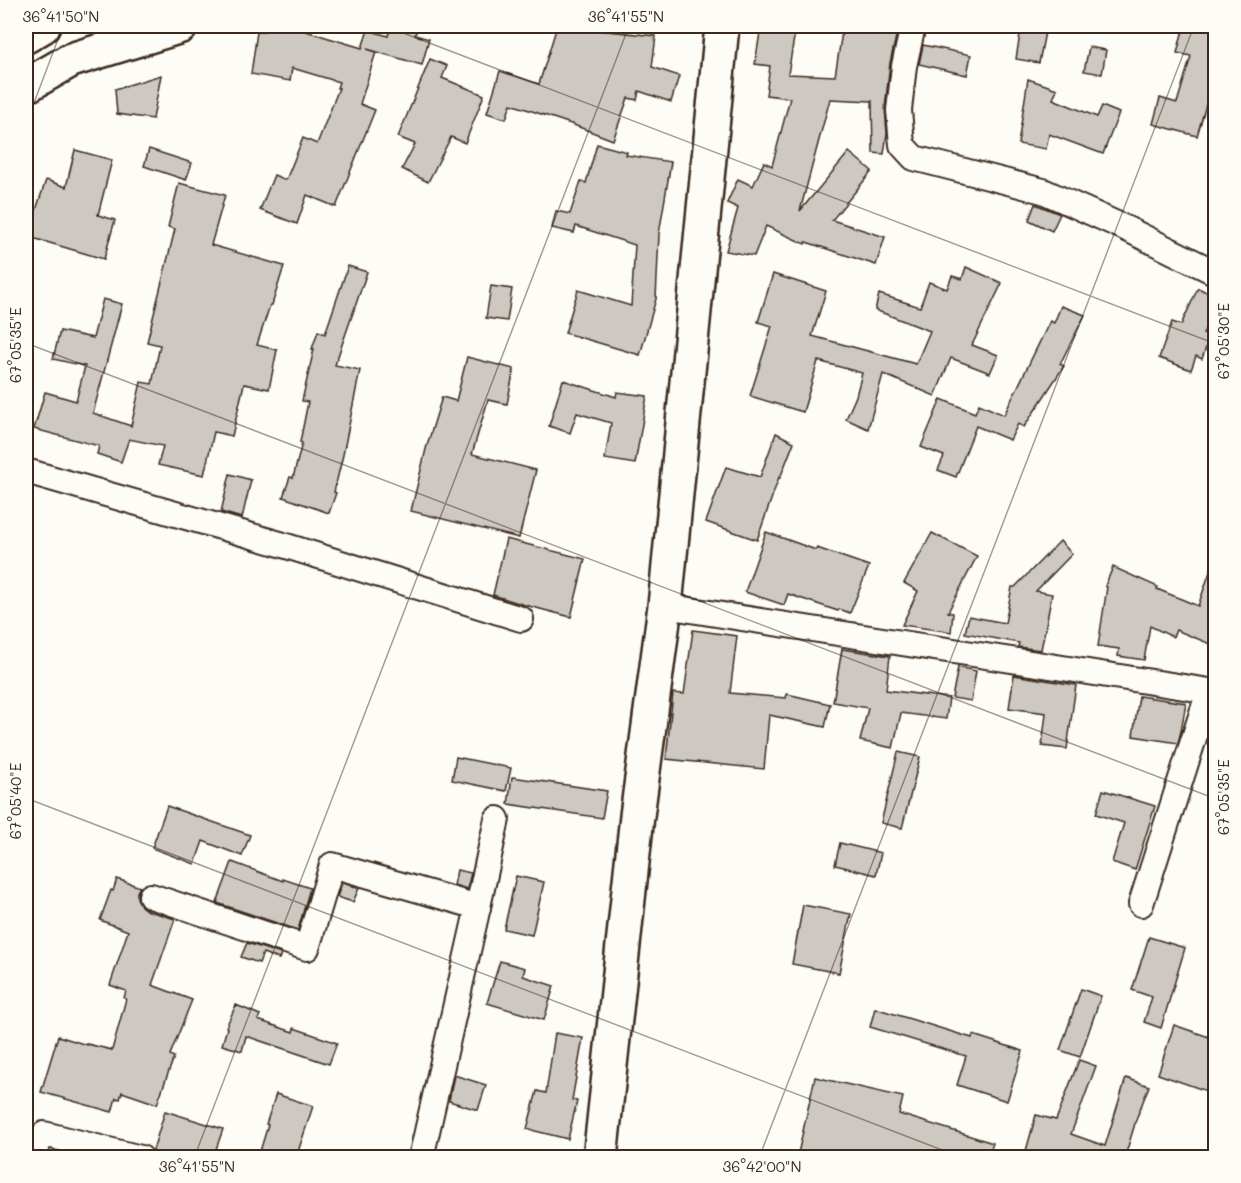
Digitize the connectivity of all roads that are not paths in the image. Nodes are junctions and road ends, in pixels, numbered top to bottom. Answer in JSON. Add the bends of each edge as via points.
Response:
{"nodes":[{"id":1,"x":43,"y":26,"type":"edge"},
{"id":2,"x":181,"y":26,"type":"edge"},
{"id":3,"x":722,"y":26,"type":"edge"},
{"id":4,"x":913,"y":26,"type":"edge"},
{"id":5,"x":26,"y":36,"type":"edge"},
{"id":6,"x":26,"y":86,"type":"edge"},
{"id":7,"x":1215,"y":272,"type":"edge"},
{"id":8,"x":26,"y":471,"type":"edge"},
{"id":9,"x":665,"y":606,"type":"junction"},
{"id":10,"x":521,"y":619,"type":"dead end"},
{"id":11,"x":1212,"y":692,"type":"edge"},
{"id":12,"x":497,"y":819,"type":"dead end"},
{"id":13,"x":151,"y":896,"type":"dead end"},
{"id":14,"x":1141,"y":904,"type":"dead end"},
{"id":15,"x":478,"y":907,"type":"junction"},
{"id":16,"x":33,"y":1158,"type":"edge"},
{"id":17,"x":141,"y":1158,"type":"edge"},
{"id":18,"x":421,"y":1158,"type":"edge"},
{"id":19,"x":600,"y":1158,"type":"edge"}],
"edges":[{"from":1,"to":5,"type":"main road"},
{"from":2,"to":6,"type":"main road","via":[[71,60]]},
{"from":3,"to":9,"type":"main road"},
{"from":4,"to":7,"type":"street","via":[[899,110],[902,145],[914,158],[1043,191]]},
{"from":8,"to":10,"type":"street"},
{"from":9,"to":11,"type":"street"},
{"from":9,"to":19,"type":"main road","via":[[637,816]]},
{"from":11,"to":14,"type":"street"},
{"from":12,"to":15,"type":"street"},
{"from":13,"to":15,"type":"street","via":[[307,948],[332,865]]},
{"from":15,"to":18,"type":"street"},
{"from":16,"to":17,"type":"street","via":[[44,1134]]}]}
